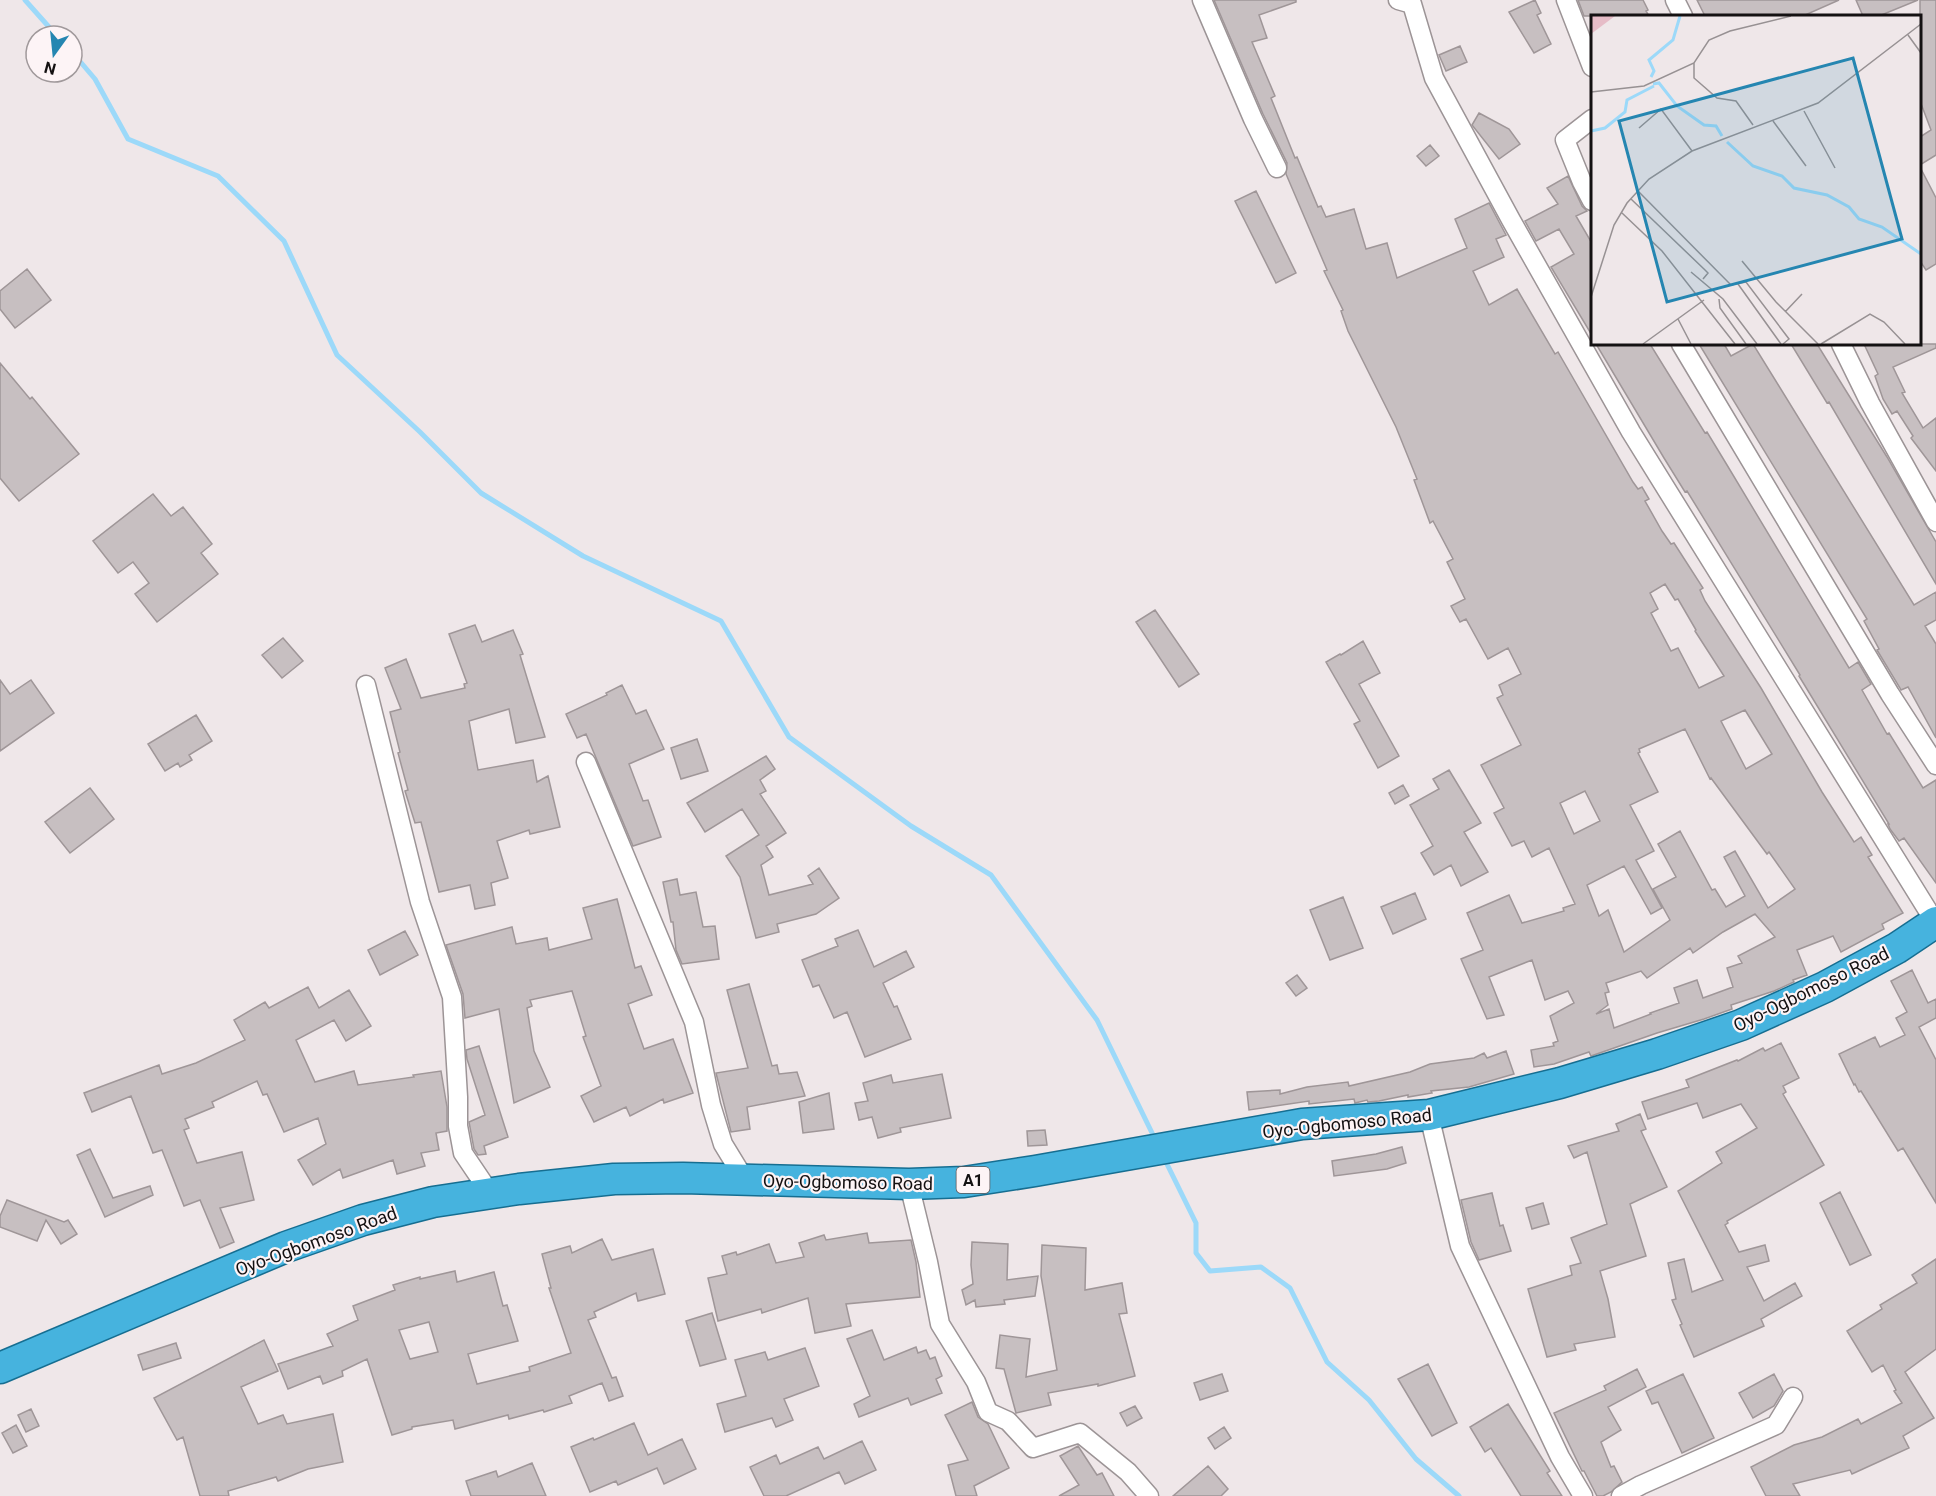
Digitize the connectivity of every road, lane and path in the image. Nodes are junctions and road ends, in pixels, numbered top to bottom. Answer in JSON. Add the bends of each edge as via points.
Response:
{"nodes":[{"id":1,"x":1202,"y":0,"type":"edge"},
{"id":2,"x":1398,"y":0,"type":"edge"},
{"id":3,"x":1566,"y":0,"type":"edge"},
{"id":4,"x":1675,"y":0,"type":"edge"},
{"id":5,"x":1682,"y":15,"type":"edge"},
{"id":6,"x":1591,"y":62,"type":"edge"},
{"id":7,"x":1591,"y":120,"type":"edge"},
{"id":8,"x":1277,"y":168,"type":"dead end"},
{"id":9,"x":1591,"y":198,"type":"edge"},
{"id":10,"x":1682,"y":345,"type":"edge"},
{"id":11,"x":1841,"y":345,"type":"edge"},
{"id":12,"x":1936,"y":522,"type":"edge"},
{"id":13,"x":366,"y":685,"type":"dead end"},
{"id":14,"x":586,"y":762,"type":"dead end"},
{"id":15,"x":1936,"y":765,"type":"edge"},
{"id":16,"x":1936,"y":922,"type":"edge"},
{"id":17,"x":1429,"y":1116,"type":"junction"},
{"id":18,"x":744,"y":1180,"type":"junction"},
{"id":19,"x":909,"y":1184,"type":"junction"},
{"id":20,"x":490,"y":1193,"type":"junction"},
{"id":21,"x":0,"y":1368,"type":"edge"},
{"id":22,"x":1793,"y":1397,"type":"dead end"},
{"id":23,"x":1149,"y":1496,"type":"edge"},
{"id":24,"x":1583,"y":1496,"type":"edge"},
{"id":25,"x":1621,"y":1496,"type":"edge"}],
"edges":[{"from":1,"to":8,"type":"street"},
{"from":2,"to":16,"type":"street","via":[[1412,4],[1434,78],[1631,432]]},
{"from":3,"to":6,"type":"street"},
{"from":4,"to":5,"type":"street"},
{"from":7,"to":9,"type":"street","via":[[1565,140]]},
{"from":10,"to":15,"type":"street"},
{"from":11,"to":12,"type":"street"},
{"from":13,"to":20,"type":"street","via":[[420,902],[452,997],[462,1154]]},
{"from":14,"to":18,"type":"street","via":[[694,1022],[723,1144]]},
{"from":16,"to":17,"type":"highway","name":"Oyo-Ogbomoso Road","number":"A1","via":[[1825,987],[1741,1024],[1560,1083]]},
{"from":17,"to":19,"type":"highway","name":"Oyo-Ogbomoso Road","number":"A1","via":[[1302,1124],[964,1182]]},
{"from":17,"to":24,"type":"street","via":[[1460,1245],[1560,1456]]},
{"from":18,"to":19,"type":"highway","name":"Oyo-Ogbomoso Road","number":"A1"},
{"from":18,"to":20,"type":"highway","name":"Oyo-Ogbomoso Road","number":"A1","via":[[614,1179]]},
{"from":19,"to":23,"type":"street","via":[[940,1324],[976,1382],[988,1412],[1008,1420],[1032,1449],[1080,1433],[1128,1472]]},
{"from":20,"to":21,"type":"highway","name":"Oyo-Ogbomoso Road","number":"A1","via":[[433,1202],[363,1220],[286,1247]]},
{"from":22,"to":25,"type":"street","via":[[1776,1425]]}]}
